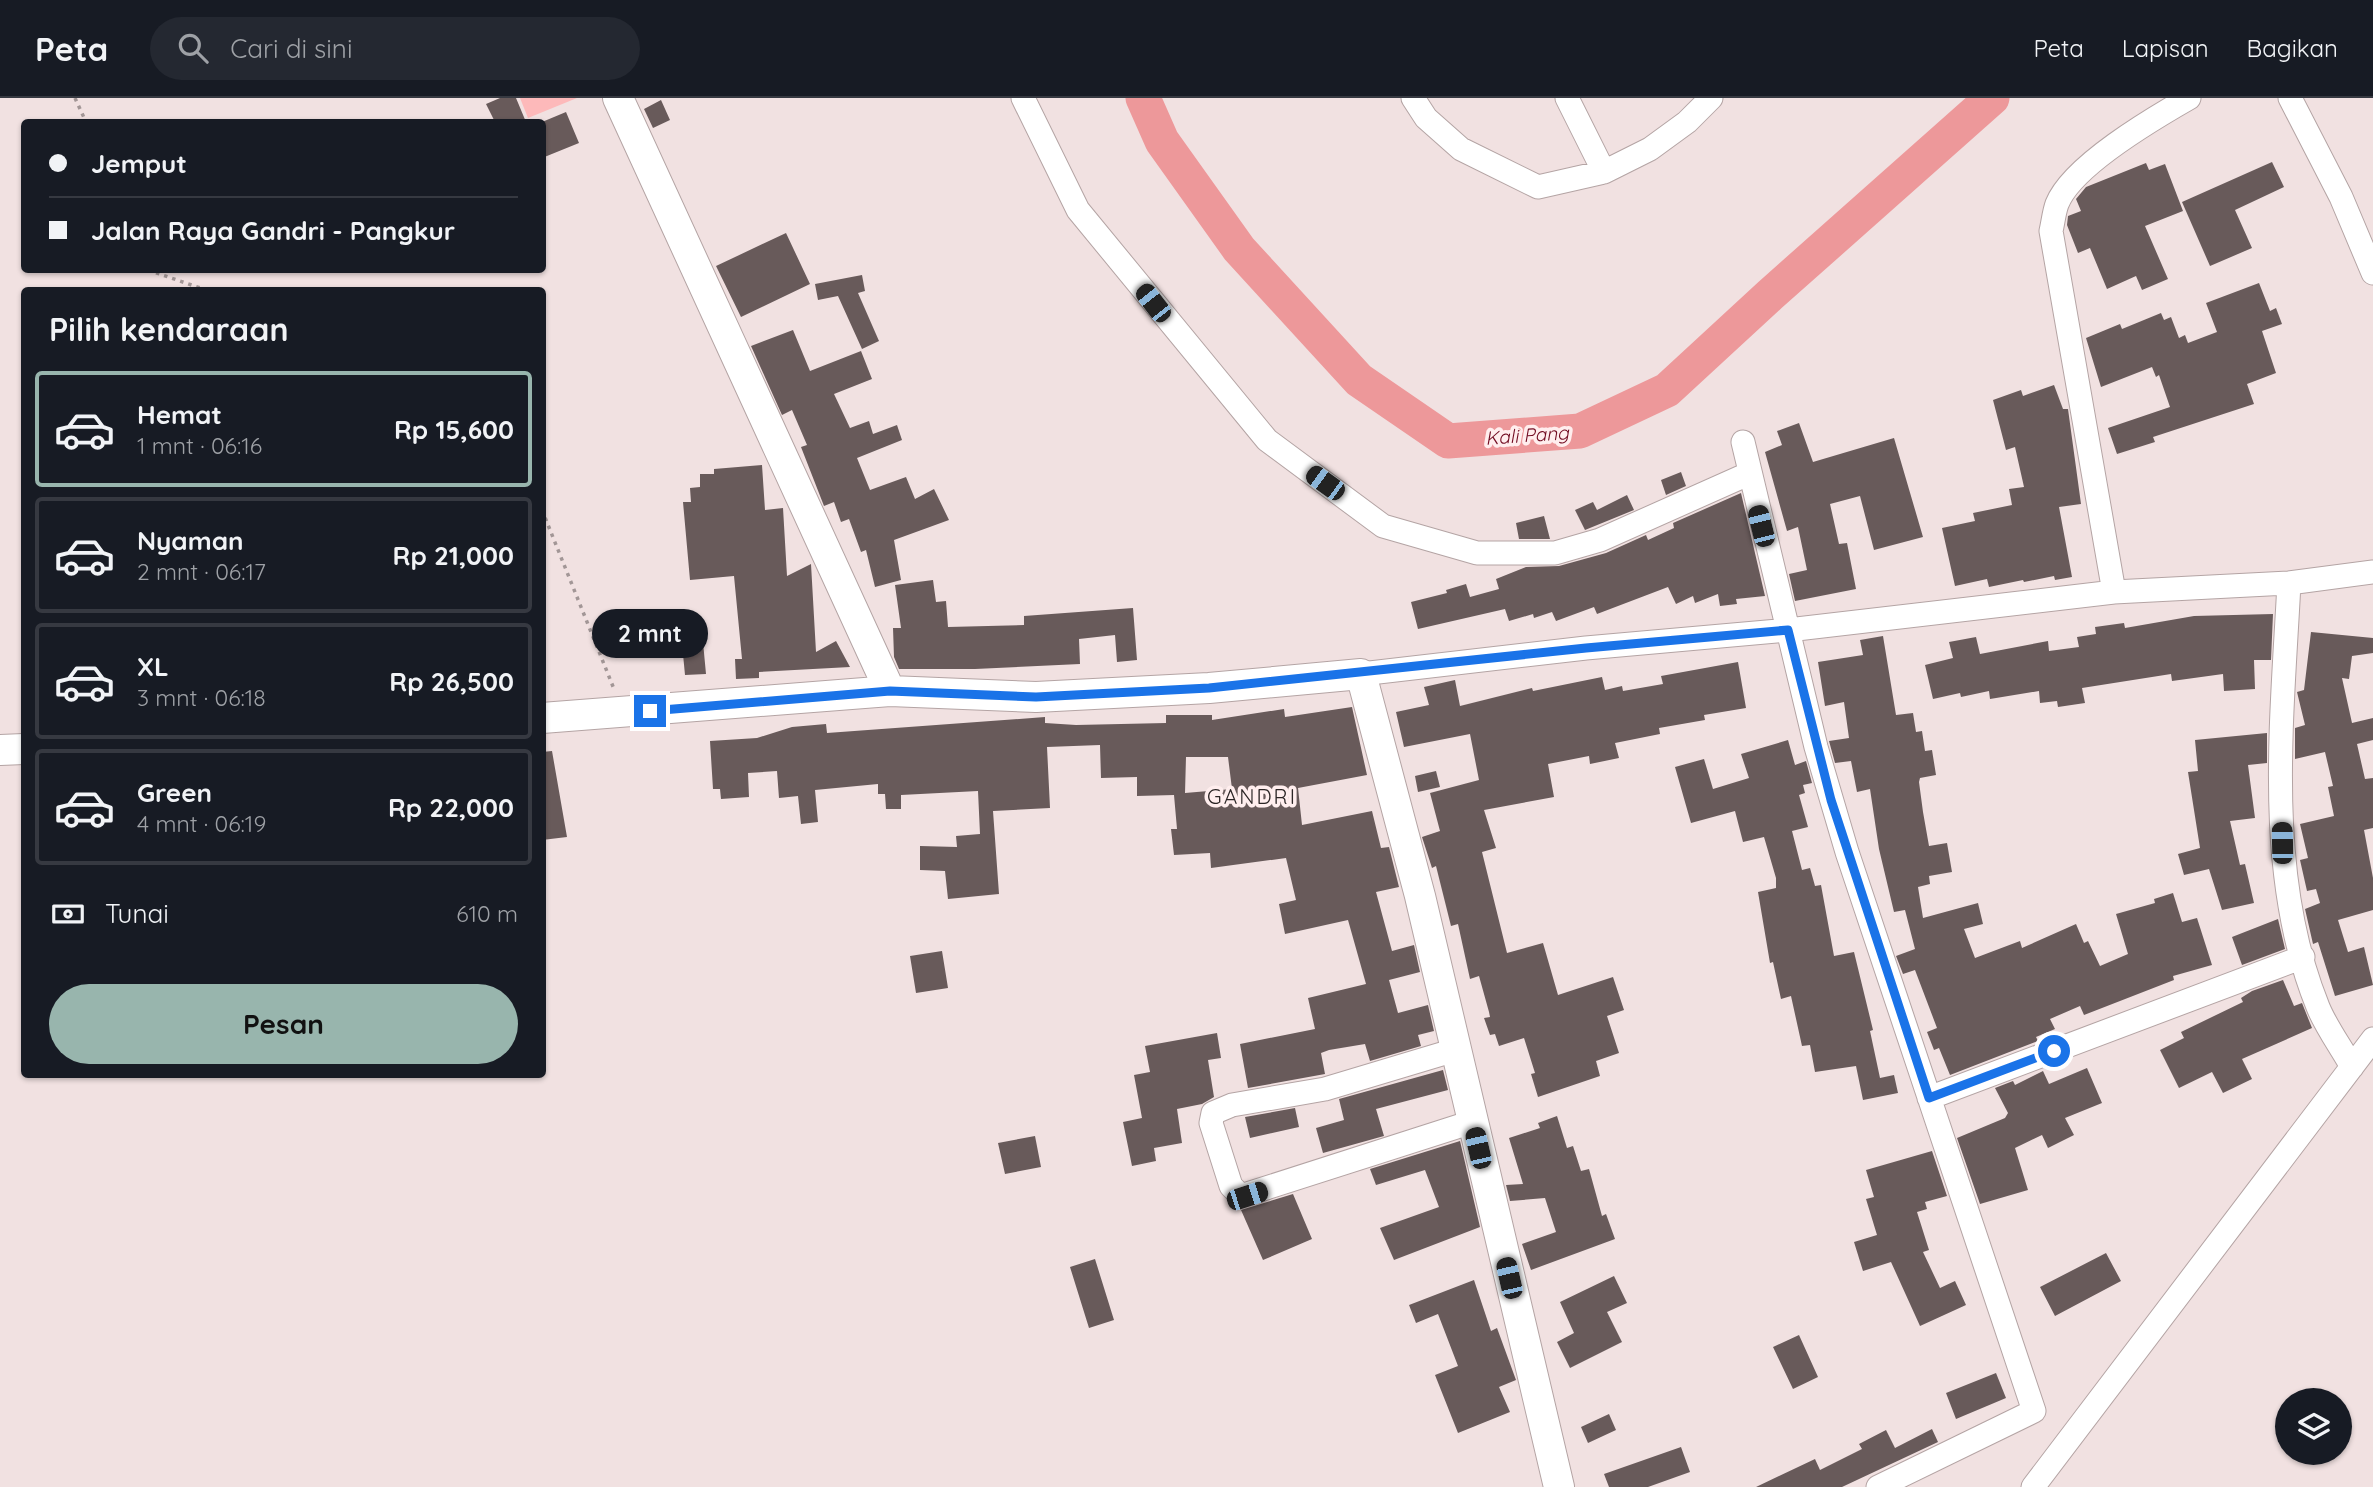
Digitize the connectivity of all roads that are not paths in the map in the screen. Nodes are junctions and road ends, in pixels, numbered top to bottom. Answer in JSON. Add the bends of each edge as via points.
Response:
{"nodes":[{"id":1,"x":618,"y":98,"type":"edge"},
{"id":2,"x":1023,"y":98,"type":"edge"},
{"id":3,"x":1413,"y":98,"type":"edge"},
{"id":4,"x":1567,"y":98,"type":"edge"},
{"id":5,"x":1711,"y":98,"type":"edge"},
{"id":6,"x":2189,"y":98,"type":"edge"},
{"id":7,"x":2290,"y":98,"type":"edge"},
{"id":8,"x":1604,"y":172,"type":"junction"},
{"id":9,"x":2373,"y":274,"type":"edge"},
{"id":10,"x":1743,"y":442,"type":"dead end"},
{"id":11,"x":1748,"y":474,"type":"junction"},
{"id":12,"x":2373,"y":572,"type":"edge"},
{"id":13,"x":2289,"y":583,"type":"junction"},
{"id":14,"x":2114,"y":592,"type":"junction"},
{"id":15,"x":1788,"y":630,"type":"junction"},
{"id":16,"x":1361,"y":674,"type":"junction"},
{"id":17,"x":890,"y":691,"type":"junction"},
{"id":18,"x":546,"y":719,"type":"edge"},
{"id":19,"x":21,"y":749,"type":"edge"},
{"id":20,"x":0,"y":750,"type":"edge"},
{"id":21,"x":2303,"y":957,"type":"junction"},
{"id":22,"x":2373,"y":1039,"type":"edge"},
{"id":23,"x":1455,"y":1050,"type":"junction"},
{"id":24,"x":2352,"y":1067,"type":"junction"},
{"id":25,"x":1929,"y":1098,"type":"junction"},
{"id":26,"x":1472,"y":1122,"type":"junction"},
{"id":27,"x":1559,"y":1487,"type":"edge"},
{"id":28,"x":1878,"y":1487,"type":"edge"},
{"id":29,"x":2033,"y":1487,"type":"edge"}],
"edges":[{"from":1,"to":17,"type":"street"},
{"from":2,"to":11,"type":"street","via":[[1078,210],[1267,440],[1383,526],[1477,553],[1555,553],[1601,540]]},
{"from":3,"to":8,"type":"street","via":[[1426,118],[1461,149],[1538,187]]},
{"from":4,"to":8,"type":"street"},
{"from":5,"to":8,"type":"street","via":[[1650,149]]},
{"from":6,"to":14,"type":"street","via":[[2137,128],[2072,182],[2058,203],[2051,231]]},
{"from":7,"to":9,"type":"street"},
{"from":10,"to":11,"type":"street"},
{"from":11,"to":15,"type":"street"},
{"from":12,"to":13,"type":"street"},
{"from":13,"to":14,"type":"street"},
{"from":13,"to":21,"type":"street","via":[[2280,752],[2282,843]]},
{"from":14,"to":15,"type":"street"},
{"from":15,"to":16,"type":"street"},
{"from":15,"to":25,"type":"street","via":[[1843,839]]},
{"from":16,"to":17,"type":"street","via":[[1036,697]]},
{"from":16,"to":23,"type":"street"},
{"from":17,"to":18,"type":"street"},
{"from":19,"to":20,"type":"street"},
{"from":21,"to":24,"type":"street","via":[[2318,1007]]},
{"from":21,"to":25,"type":"street"},
{"from":22,"to":24,"type":"street"},
{"from":23,"to":26,"type":"street"},
{"from":23,"to":26,"type":"street","via":[[1325,1089],[1232,1105],[1213,1113],[1211,1123],[1231,1186],[1241,1196]]},
{"from":24,"to":29,"type":"street"},
{"from":25,"to":28,"type":"street","via":[[2034,1411]]},
{"from":26,"to":27,"type":"street"}]}
